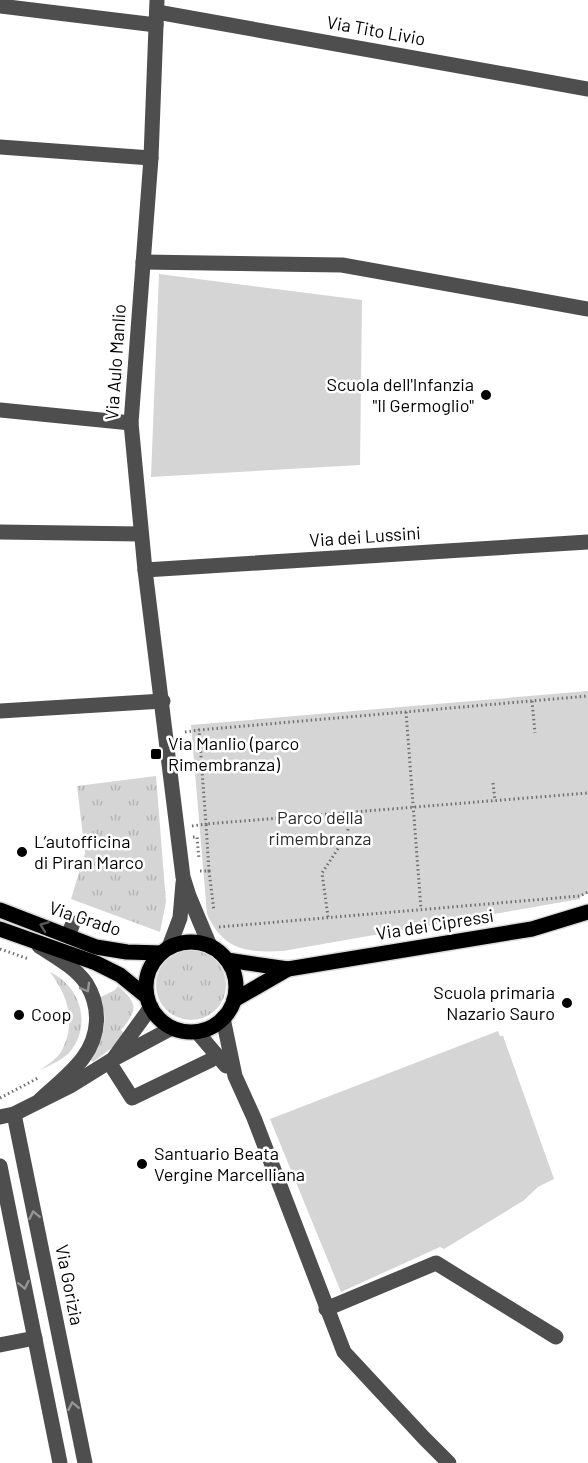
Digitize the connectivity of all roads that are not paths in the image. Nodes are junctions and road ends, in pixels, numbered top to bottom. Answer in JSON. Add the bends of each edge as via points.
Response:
{"nodes":[{"id":1,"x":0,"y":6,"type":"edge"},
{"id":2,"x":157,"y":12,"type":"edge"},
{"id":3,"x":588,"y":89,"type":"edge"},
{"id":4,"x":0,"y":147,"type":"edge"},
{"id":5,"x":151,"y":158,"type":"junction"},
{"id":6,"x":143,"y":262,"type":"junction"},
{"id":7,"x":588,"y":309,"type":"edge"},
{"id":8,"x":0,"y":410,"type":"edge"},
{"id":9,"x":131,"y":423,"type":"junction"},
{"id":10,"x":0,"y":532,"type":"edge"},
{"id":11,"x":141,"y":534,"type":"junction"},
{"id":12,"x":588,"y":542,"type":"edge"},
{"id":13,"x":145,"y":570,"type":"junction"},
{"id":14,"x":163,"y":700,"type":"junction"},
{"id":15,"x":0,"y":711,"type":"edge"},
{"id":16,"x":183,"y":877,"type":"junction"},
{"id":17,"x":0,"y":910,"type":"edge"},
{"id":18,"x":588,"y":912,"type":"edge"},
{"id":19,"x":0,"y":929,"type":"edge"},
{"id":20,"x":26,"y":937,"type":"junction"},
{"id":21,"x":210,"y":946,"type":"junction"},
{"id":22,"x":165,"y":950,"type":"junction"},
{"id":23,"x":227,"y":960,"type":"junction"},
{"id":24,"x":288,"y":969,"type":"junction"},
{"id":25,"x":234,"y":1000,"type":"junction"},
{"id":26,"x":149,"y":1002,"type":"junction"},
{"id":27,"x":223,"y":1018,"type":"junction"},
{"id":28,"x":172,"y":1028,"type":"junction"},
{"id":29,"x":196,"y":1032,"type":"junction"},
{"id":30,"x":211,"y":1060,"type":"dead end"},
{"id":31,"x":110,"y":1061,"type":"junction"},
{"id":32,"x":235,"y":1076,"type":"junction"},
{"id":33,"x":40,"y":1100,"type":"junction"},
{"id":34,"x":7,"y":1116,"type":"edge"},
{"id":35,"x":0,"y":1166,"type":"edge"},
{"id":36,"x":6,"y":1228,"type":"edge"},
{"id":37,"x":326,"y":1309,"type":"junction"},
{"id":38,"x":556,"y":1337,"type":"dead end"},
{"id":39,"x":35,"y":1338,"type":"junction"},
{"id":40,"x":0,"y":1345,"type":"edge"},
{"id":41,"x":60,"y":1463,"type":"edge"},
{"id":42,"x":85,"y":1463,"type":"edge"},
{"id":43,"x":449,"y":1463,"type":"edge"}],
"edges":[{"from":1,"to":2,"type":"street"},
{"from":2,"to":3,"type":"street","name":"Via Tito Livio"},
{"from":2,"to":5,"type":"street","name":"Via Aulo Manlio"},
{"from":4,"to":5,"type":"street"},
{"from":5,"to":6,"type":"street","name":"Via Aulo Manlio"},
{"from":6,"to":7,"type":"street","via":[[342,266]]},
{"from":6,"to":9,"type":"street","name":"Via Aulo Manlio"},
{"from":8,"to":9,"type":"street"},
{"from":9,"to":11,"type":"street","name":"Via Aulo Manlio"},
{"from":10,"to":11,"type":"street"},
{"from":11,"to":13,"type":"street","name":"Via Aulo Manlio"},
{"from":12,"to":13,"type":"street","name":"Via dei Lussini"},
{"from":13,"to":14,"type":"street","name":"Via Aulo Manlio"},
{"from":14,"to":15,"type":"street"},
{"from":14,"to":16,"type":"street","name":"Via Aulo Manlio"},
{"from":16,"to":21,"type":"street","name":"Via Aulo Manlio"},
{"from":16,"to":22,"type":"street","name":"Via Aulo Manlio","via":[[180,918]]},
{"from":22,"to":17,"type":"main road","name":"Via Grado","one_way":true,"via":[[127,952],[96,947],[71,930]]},
{"from":18,"to":24,"type":"main road","name":"Via dei Cipressi","via":[[532,928]]},
{"from":19,"to":20,"type":"main road","name":"Via Grado"},
{"from":20,"to":26,"type":"main road","name":"Via Grado","via":[[120,975]]},
{"from":20,"to":33,"type":"street","one_way":true,"via":[[85,982],[97,1016],[96,1033],[83,1059]]},
{"from":21,"to":22,"type":"main road","via":[[182,943]]},
{"from":21,"to":23,"type":"main road"},
{"from":22,"to":26,"type":"main road","via":[[148,974]]},
{"from":23,"to":24,"type":"main road","name":"Via dei Cipressi"},
{"from":23,"to":25,"type":"main road","via":[[234,972]]},
{"from":24,"to":25,"type":"main road","name":"Via dei Cipressi"},
{"from":25,"to":27,"type":"main road"},
{"from":26,"to":28,"type":"main road","via":[[159,1019]]},
{"from":26,"to":31,"type":"street","via":[[132,1035]]},
{"from":27,"to":29,"type":"main road"},
{"from":27,"to":32,"type":"street"},
{"from":28,"to":29,"type":"main road"},
{"from":28,"to":31,"type":"street"},
{"from":29,"to":32,"type":"street"},
{"from":30,"to":31,"type":"street","via":[[132,1098]]},
{"from":31,"to":33,"type":"street"},
{"from":32,"to":37,"type":"street"},
{"from":33,"to":34,"type":"street"},
{"from":42,"to":34,"type":"street","name":"Via Gorizia","one_way":true},
{"from":35,"to":36,"type":"street"},
{"from":36,"to":39,"type":"street","one_way":true},
{"from":37,"to":38,"type":"street","via":[[436,1263]]},
{"from":37,"to":43,"type":"street","via":[[344,1352]]},
{"from":39,"to":40,"type":"street"},
{"from":39,"to":41,"type":"street"}]}
